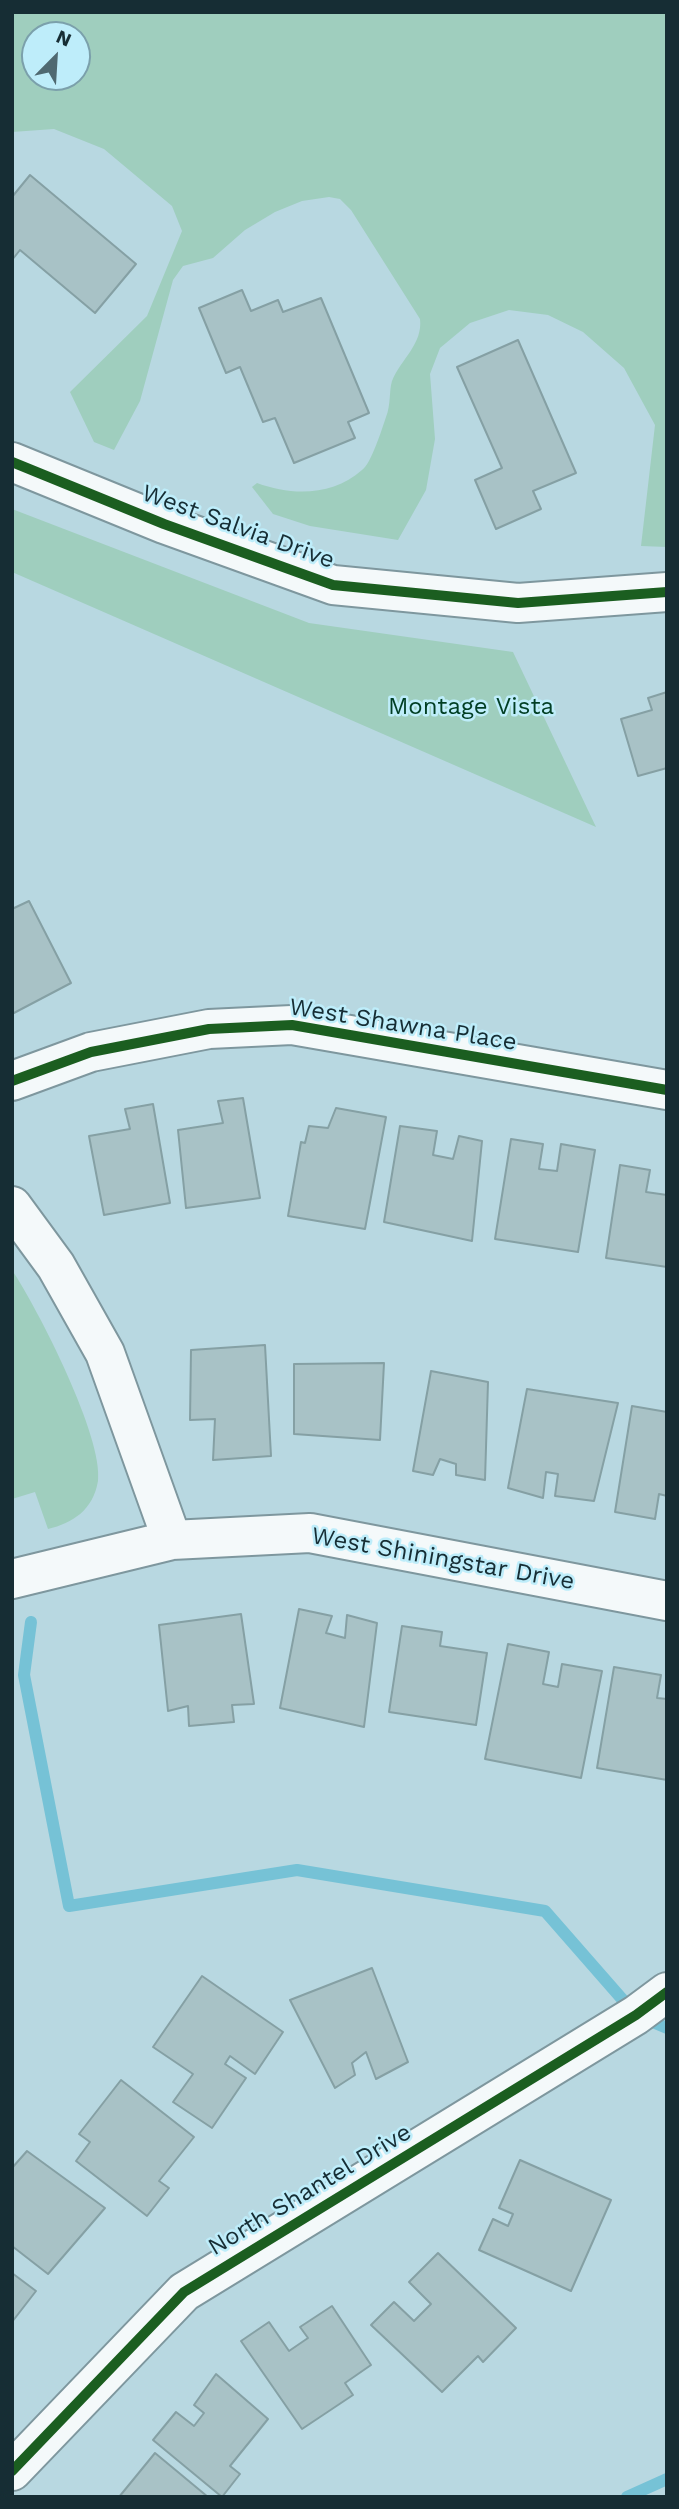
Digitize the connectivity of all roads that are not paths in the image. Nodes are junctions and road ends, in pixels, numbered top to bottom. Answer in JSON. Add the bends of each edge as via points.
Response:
{"nodes":[{"id":1,"x":12,"y":462,"type":"edge"},
{"id":2,"x":667,"y":592,"type":"edge"},
{"id":3,"x":12,"y":1081,"type":"edge"},
{"id":4,"x":667,"y":1090,"type":"edge"},
{"id":5,"x":12,"y":1206,"type":"edge"},
{"id":6,"x":172,"y":1541,"type":"junction"},
{"id":7,"x":12,"y":1579,"type":"edge"},
{"id":8,"x":667,"y":1601,"type":"edge"},
{"id":9,"x":667,"y":1992,"type":"edge"},
{"id":10,"x":12,"y":2471,"type":"edge"}],
"edges":[{"from":1,"to":2,"type":"street","name":"West Salvia Drive","via":[[164,524],[333,585],[518,603]]},
{"from":3,"to":4,"type":"street","name":"West Shawna Place","via":[[91,1052],[209,1029],[292,1025]]},
{"from":5,"to":6,"type":"street","via":[[56,1266],[105,1353]]},
{"from":6,"to":7,"type":"street","name":"West Shiningstar Drive"},
{"from":6,"to":8,"type":"street","name":"West Shiningstar Drive","via":[[310,1533]]},
{"from":9,"to":10,"type":"street","name":"North Shantel Drive","via":[[184,2292]]}]}
